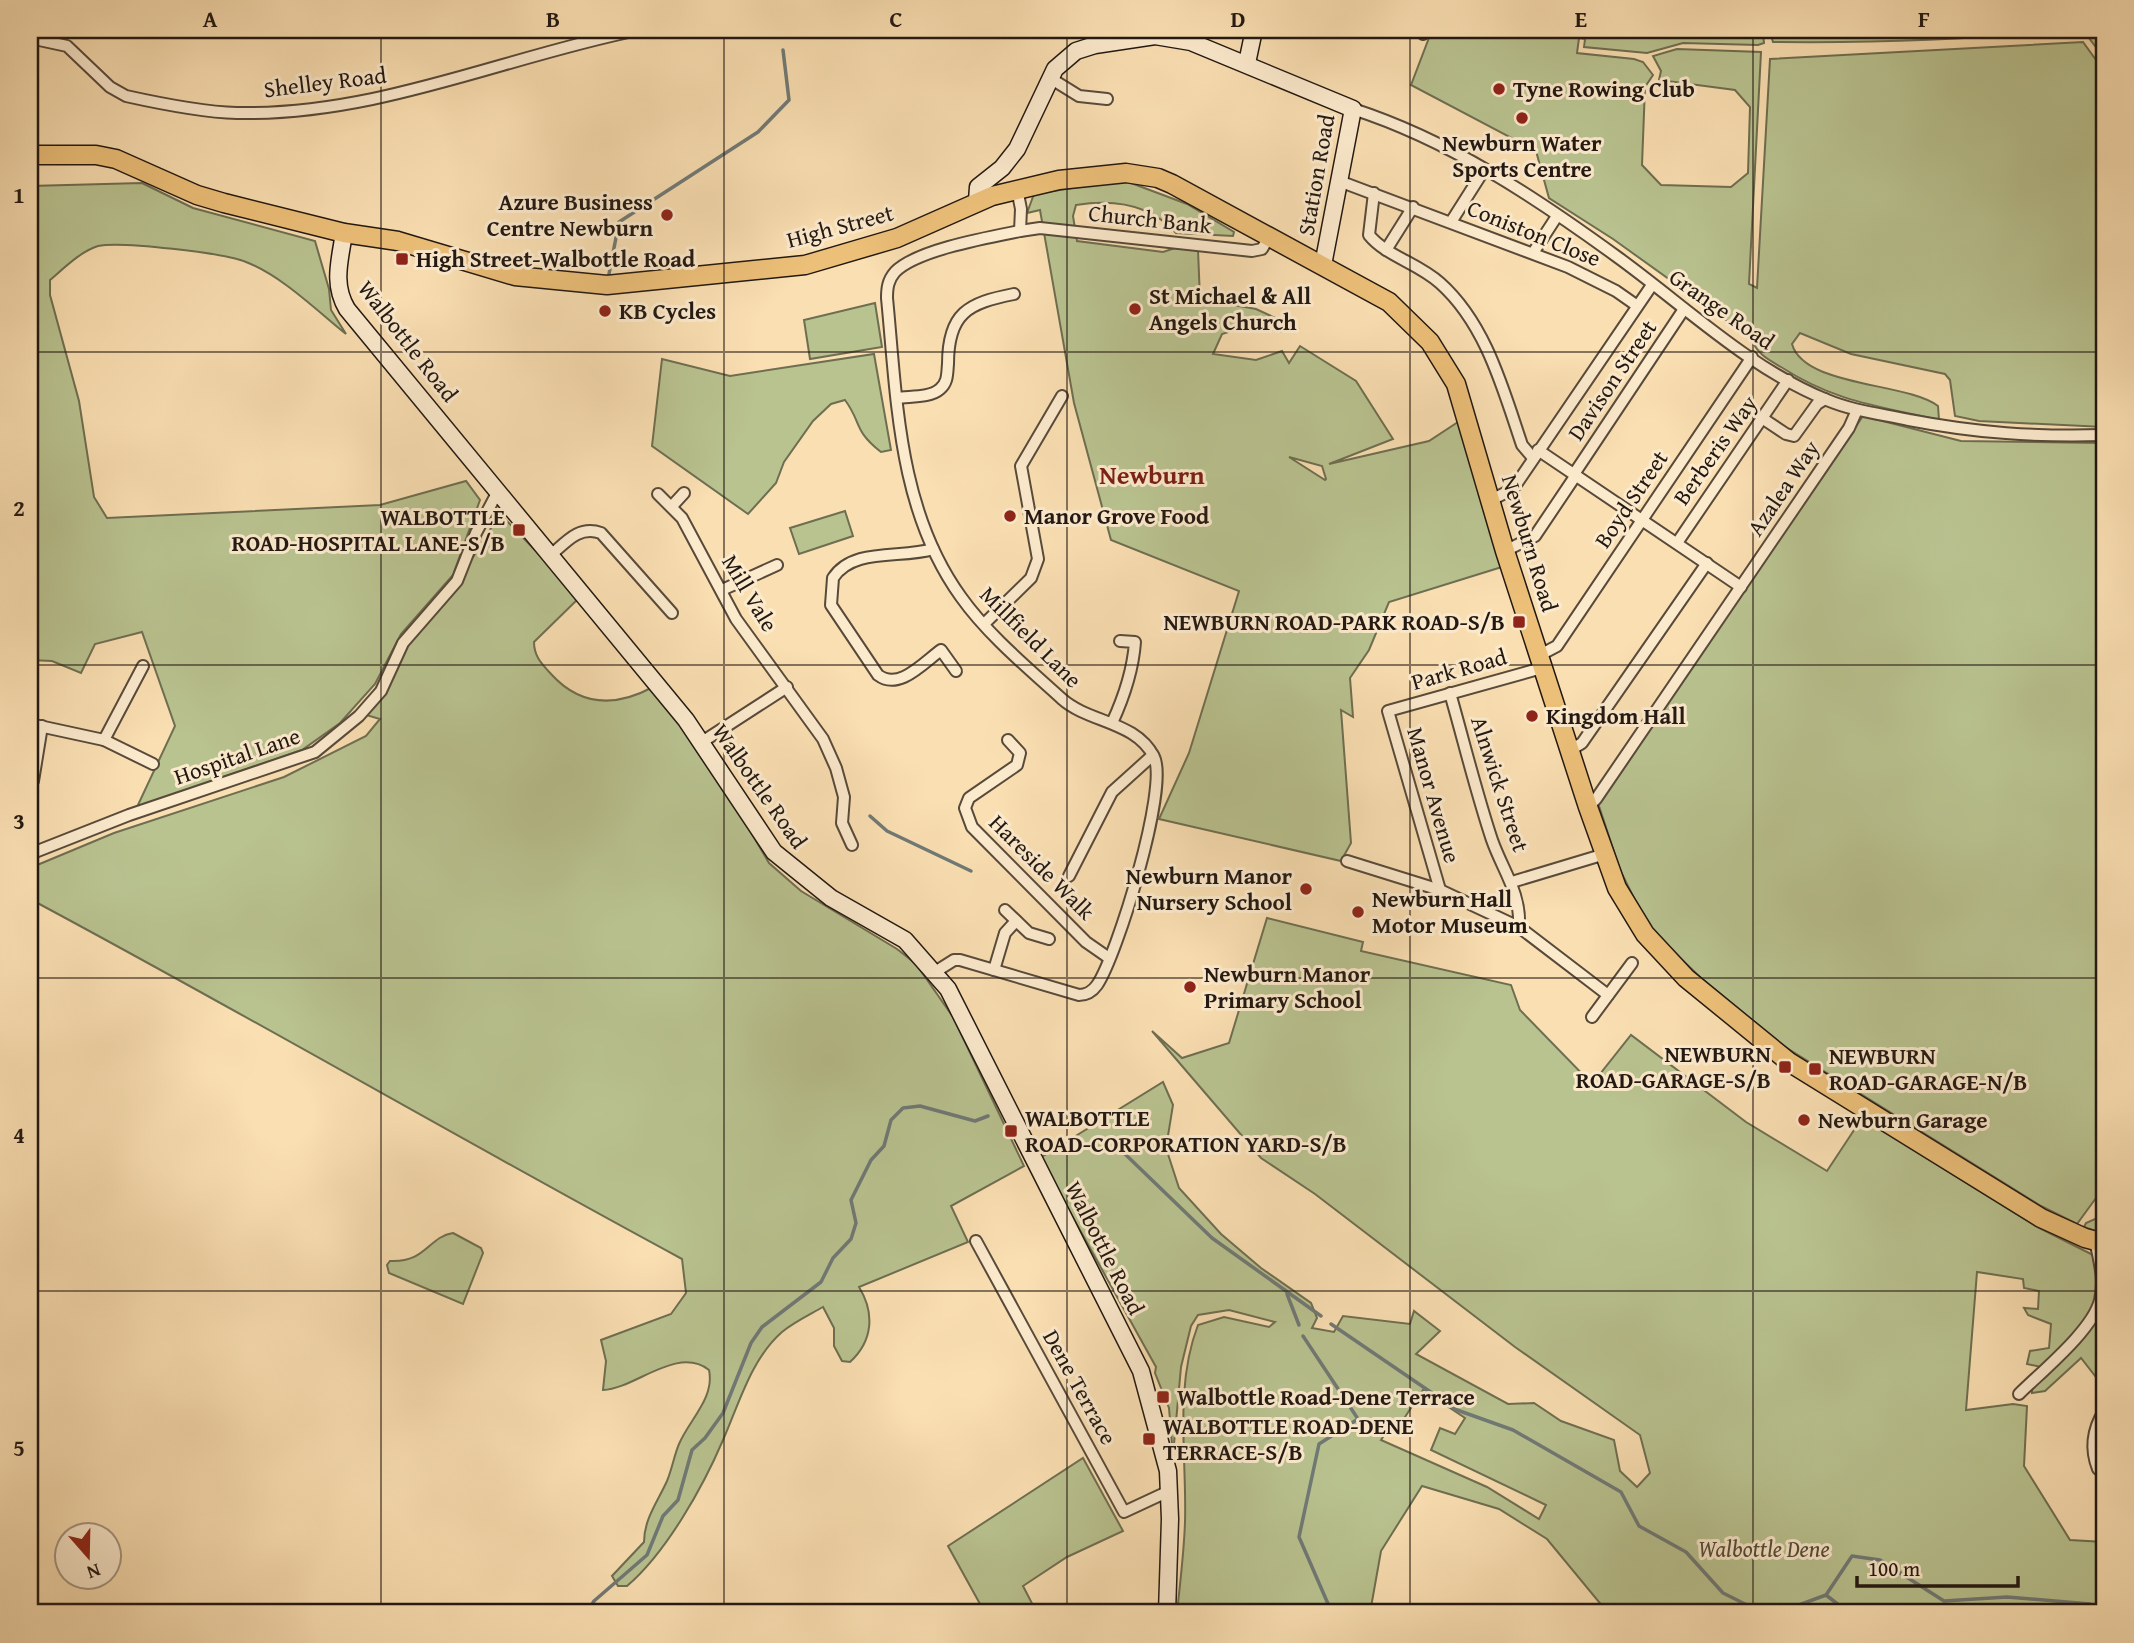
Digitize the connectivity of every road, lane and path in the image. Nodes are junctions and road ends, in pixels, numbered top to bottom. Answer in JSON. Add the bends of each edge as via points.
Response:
{"nodes":[{"id":1,"x":638,"y":30,"type":"edge"},
{"id":2,"x":1254,"y":30,"type":"edge"},
{"id":3,"x":30,"y":38,"type":"edge"},
{"id":4,"x":1247,"y":64,"type":"junction"},
{"id":5,"x":1050,"y":78,"type":"junction"},
{"id":6,"x":1107,"y":99,"type":"dead end"},
{"id":7,"x":1353,"y":109,"type":"junction"},
{"id":8,"x":30,"y":155,"type":"edge"},
{"id":9,"x":1484,"y":170,"type":"junction"},
{"id":10,"x":1339,"y":181,"type":"junction"},
{"id":11,"x":1017,"y":189,"type":"junction"},
{"id":12,"x":1374,"y":193,"type":"junction"},
{"id":13,"x":977,"y":201,"type":"junction"},
{"id":14,"x":1413,"y":207,"type":"junction"},
{"id":15,"x":1557,"y":216,"type":"junction"},
{"id":16,"x":1451,"y":222,"type":"junction"},
{"id":17,"x":1020,"y":231,"type":"junction"},
{"id":18,"x":344,"y":233,"type":"junction"},
{"id":19,"x":1269,"y":237,"type":"junction"},
{"id":20,"x":1386,"y":250,"type":"junction"},
{"id":21,"x":1533,"y":253,"type":"junction"},
{"id":22,"x":1323,"y":265,"type":"junction"},
{"id":23,"x":1652,"y":285,"type":"junction"},
{"id":24,"x":1014,"y":294,"type":"dead end"},
{"id":25,"x":1636,"y":305,"type":"junction"},
{"id":26,"x":1685,"y":309,"type":"junction"},
{"id":27,"x":1752,"y":358,"type":"junction"},
{"id":28,"x":1788,"y":380,"type":"junction"},
{"id":29,"x":1062,"y":396,"type":"dead end"},
{"id":30,"x":897,"y":398,"type":"junction"},
{"id":31,"x":1825,"y":399,"type":"junction"},
{"id":32,"x":1857,"y":410,"type":"junction"},
{"id":33,"x":1762,"y":418,"type":"junction"},
{"id":34,"x":2104,"y":435,"type":"edge"},
{"id":35,"x":1536,"y":454,"type":"junction"},
{"id":36,"x":1575,"y":474,"type":"junction"},
{"id":37,"x":497,"y":493,"type":"junction"},
{"id":38,"x":684,"y":493,"type":"dead end"},
{"id":39,"x":658,"y":494,"type":"dead end"},
{"id":40,"x":1491,"y":500,"type":"junction"},
{"id":41,"x":673,"y":505,"type":"junction"},
{"id":42,"x":1643,"y":520,"type":"junction"},
{"id":43,"x":1676,"y":543,"type":"junction"},
{"id":44,"x":933,"y":548,"type":"junction"},
{"id":45,"x":1505,"y":551,"type":"junction"},
{"id":46,"x":550,"y":556,"type":"junction"},
{"id":47,"x":1707,"y":563,"type":"junction"},
{"id":48,"x":777,"y":565,"type":"dead end"},
{"id":49,"x":1741,"y":587,"type":"junction"},
{"id":50,"x":722,"y":590,"type":"junction"},
{"id":51,"x":672,"y":614,"type":"dead end"},
{"id":52,"x":984,"y":624,"type":"junction"},
{"id":53,"x":1120,"y":640,"type":"dead end"},
{"id":54,"x":1540,"y":662,"type":"junction"},
{"id":55,"x":144,"y":666,"type":"dead end"},
{"id":56,"x":956,"y":671,"type":"dead end"},
{"id":57,"x":787,"y":687,"type":"junction"},
{"id":58,"x":1450,"y":693,"type":"junction"},
{"id":59,"x":1388,"y":711,"type":"joint"},
{"id":60,"x":1112,"y":723,"type":"junction"},
{"id":61,"x":30,"y":724,"type":"edge"},
{"id":62,"x":42,"y":726,"type":"junction"},
{"id":63,"x":104,"y":740,"type":"junction"},
{"id":64,"x":1008,"y":740,"type":"dead end"},
{"id":65,"x":702,"y":742,"type":"junction"},
{"id":66,"x":1569,"y":751,"type":"junction"},
{"id":67,"x":1153,"y":755,"type":"junction"},
{"id":68,"x":153,"y":764,"type":"dead end"},
{"id":69,"x":30,"y":784,"type":"edge"},
{"id":70,"x":1588,"y":807,"type":"junction"},
{"id":71,"x":852,"y":845,"type":"dead end"},
{"id":72,"x":30,"y":854,"type":"edge"},
{"id":73,"x":1605,"y":854,"type":"junction"},
{"id":74,"x":1347,"y":861,"type":"dead end"},
{"id":75,"x":1069,"y":876,"type":"dead end"},
{"id":76,"x":1512,"y":882,"type":"junction"},
{"id":77,"x":1440,"y":890,"type":"junction"},
{"id":78,"x":1005,"y":910,"type":"dead end"},
{"id":79,"x":1016,"y":921,"type":"junction"},
{"id":80,"x":1519,"y":927,"type":"junction"},
{"id":81,"x":1049,"y":939,"type":"dead end"},
{"id":82,"x":1109,"y":958,"type":"junction"},
{"id":83,"x":1632,"y":963,"type":"dead end"},
{"id":84,"x":993,"y":970,"type":"junction"},
{"id":85,"x":935,"y":972,"type":"junction"},
{"id":86,"x":1608,"y":995,"type":"junction"},
{"id":87,"x":1592,"y":1017,"type":"dead end"},
{"id":88,"x":976,"y":1241,"type":"dead end"},
{"id":89,"x":2100,"y":1241,"type":"edge"},
{"id":90,"x":2019,"y":1394,"type":"dead end"},
{"id":91,"x":2104,"y":1411,"type":"edge"},
{"id":92,"x":2104,"y":1473,"type":"edge"},
{"id":93,"x":1167,"y":1492,"type":"junction"},
{"id":94,"x":1167,"y":1613,"type":"edge"}],
"edges":[{"from":1,"to":3,"type":"street","name":"Shelley Road","via":[[394,96],[321,108],[238,113],[127,96],[110,87],[67,46]]},
{"from":2,"to":4,"type":"street"},
{"from":4,"to":5,"type":"street","name":"Station Road","via":[[1191,42],[1155,36],[1076,51],[1060,62]]},
{"from":4,"to":7,"type":"street","name":"Station Road"},
{"from":5,"to":6,"type":"street","via":[[1079,96]]},
{"from":5,"to":13,"type":"street","name":"Station Road","via":[[1023,141],[978,187]]},
{"from":7,"to":9,"type":"street","name":"Grange Road","via":[[1433,139]]},
{"from":7,"to":10,"type":"street","name":"Station Road"},
{"from":8,"to":18,"type":"main road","name":"High Street","via":[[116,159],[197,195]]},
{"from":9,"to":15,"type":"street","name":"Grange Road"},
{"from":9,"to":16,"type":"street"},
{"from":10,"to":12,"type":"street","name":"Coniston Close"},
{"from":10,"to":22,"type":"street","name":"Station Road"},
{"from":11,"to":13,"type":"main road","name":"High Street"},
{"from":11,"to":17,"type":"street"},
{"from":11,"to":19,"type":"main road","name":"High Street","via":[[1107,173],[1138,174],[1172,184]]},
{"from":12,"to":14,"type":"street","name":"Coniston Close"},
{"from":12,"to":20,"type":"street","via":[[1368,235]]},
{"from":13,"to":18,"type":"main road","name":"High Street","via":[[898,238],[805,265],[607,285],[515,276],[398,241]]},
{"from":14,"to":16,"type":"street","name":"Coniston Close"},
{"from":14,"to":20,"type":"street"},
{"from":15,"to":21,"type":"street"},
{"from":15,"to":23,"type":"street","name":"Grange Road"},
{"from":16,"to":21,"type":"street","name":"Coniston Close"},
{"from":17,"to":19,"type":"street","name":"Church Bank","via":[[1040,228],[1252,251],[1262,249]]},
{"from":17,"to":30,"type":"street","name":"Church Bank","via":[[952,247],[894,273],[887,298]]},
{"from":18,"to":37,"type":"street","name":"Walbottle Road","via":[[337,277],[347,309]]},
{"from":19,"to":22,"type":"main road","name":"High Street"},
{"from":20,"to":35,"type":"street","via":[[1416,264],[1442,284],[1461,308],[1483,341],[1522,445]]},
{"from":21,"to":25,"type":"street","name":"Coniston Close"},
{"from":22,"to":40,"type":"main road","name":"Newburn Road","via":[[1389,302],[1439,354],[1462,398]]},
{"from":23,"to":25,"type":"street"},
{"from":23,"to":26,"type":"street","name":"Grange Road"},
{"from":24,"to":30,"type":"street","via":[[976,303],[958,318],[950,336],[948,376],[941,388]]},
{"from":25,"to":35,"type":"street"},
{"from":26,"to":27,"type":"street","name":"Grange Road"},
{"from":26,"to":36,"type":"street","name":"Davison Street"},
{"from":27,"to":28,"type":"street","name":"Grange Road"},
{"from":27,"to":42,"type":"street","name":"Boyd Street"},
{"from":28,"to":31,"type":"street","name":"Grange Road"},
{"from":28,"to":33,"type":"street","name":"Berberis Way"},
{"from":29,"to":52,"type":"street","via":[[1021,466],[1038,566],[1025,586]]},
{"from":30,"to":44,"type":"street","name":"Millfield Lane","via":[[908,481]]},
{"from":31,"to":32,"type":"street","name":"Grange Road"},
{"from":31,"to":33,"type":"street","via":[[1794,436]]},
{"from":32,"to":34,"type":"street","name":"Grange Road","via":[[1981,433]]},
{"from":32,"to":49,"type":"street","name":"Azalea Way"},
{"from":33,"to":43,"type":"street","name":"Berberis Way"},
{"from":35,"to":36,"type":"street"},
{"from":35,"to":40,"type":"street","via":[[1513,489]]},
{"from":36,"to":42,"type":"street"},
{"from":36,"to":45,"type":"street","name":"Davison Street","via":[[1535,536]]},
{"from":37,"to":46,"type":"street","name":"Walbottle Road"},
{"from":37,"to":72,"type":"street","name":"Hospital Lane","via":[[457,581],[403,643],[381,691],[315,752]]},
{"from":38,"to":41,"type":"street"},
{"from":39,"to":41,"type":"street","name":"Mill Vale"},
{"from":40,"to":45,"type":"main road","name":"Newburn Road"},
{"from":41,"to":50,"type":"street","name":"Mill Vale"},
{"from":42,"to":43,"type":"street"},
{"from":42,"to":54,"type":"street","name":"Boyd Street","via":[[1557,646]]},
{"from":43,"to":47,"type":"street"},
{"from":44,"to":52,"type":"street","name":"Millfield Lane","via":[[961,597]]},
{"from":44,"to":56,"type":"street","via":[[852,560],[833,578],[831,605],[884,680],[900,679],[941,650]]},
{"from":45,"to":54,"type":"main road","name":"Newburn Road"},
{"from":46,"to":51,"type":"street","via":[[580,531],[601,533]]},
{"from":46,"to":65,"type":"street","name":"Walbottle Road"},
{"from":47,"to":49,"type":"street"},
{"from":47,"to":66,"type":"street","via":[[1583,743]]},
{"from":48,"to":50,"type":"street"},
{"from":49,"to":70,"type":"street","name":"Azalea Way"},
{"from":50,"to":57,"type":"street","name":"Mill Vale","via":[[736,619]]},
{"from":52,"to":60,"type":"street","name":"Millfield Lane","via":[[1068,704]]},
{"from":53,"to":60,"type":"street","via":[[1135,642],[1124,697]]},
{"from":54,"to":58,"type":"street","name":"Park Road"},
{"from":54,"to":66,"type":"main road","name":"Newburn Road"},
{"from":55,"to":63,"type":"street"},
{"from":57,"to":65,"type":"street"},
{"from":57,"to":71,"type":"street","name":"Mill Vale","via":[[836,768],[844,797],[842,823]]},
{"from":58,"to":59,"type":"street","name":"Park Road"},
{"from":58,"to":76,"type":"street","name":"Alnwick Street","via":[[1493,843]]},
{"from":59,"to":77,"type":"street","name":"Manor Avenue"},
{"from":60,"to":67,"type":"street","name":"Millfield Lane","via":[[1130,732]]},
{"from":61,"to":62,"type":"street"},
{"from":62,"to":63,"type":"street"},
{"from":62,"to":69,"type":"street"},
{"from":63,"to":68,"type":"street"},
{"from":64,"to":82,"type":"street","name":"Hareside Walk","via":[[1020,753],[1017,765],[969,798],[965,808],[972,827],[1086,942]]},
{"from":65,"to":85,"type":"street","name":"Walbottle Road","via":[[781,860],[831,898],[905,940]]},
{"from":66,"to":70,"type":"main road","name":"Newburn Road"},
{"from":67,"to":75,"type":"street","via":[[1112,792]]},
{"from":67,"to":82,"type":"street","via":[[1157,781],[1151,828]]},
{"from":70,"to":73,"type":"main road","name":"Newburn Road"},
{"from":73,"to":76,"type":"street"},
{"from":73,"to":89,"type":"main road","name":"Newburn Road","via":[[1617,888],[1645,934],[1686,978],[1774,1051],[2041,1218]]},
{"from":74,"to":77,"type":"street"},
{"from":76,"to":80,"type":"street","name":"Alnwick Street"},
{"from":77,"to":80,"type":"street"},
{"from":78,"to":79,"type":"street"},
{"from":79,"to":81,"type":"street","via":[[1029,933]]},
{"from":79,"to":84,"type":"street","via":[[1005,933]]},
{"from":80,"to":86,"type":"street"},
{"from":82,"to":84,"type":"street","via":[[1097,985],[1079,995]]},
{"from":83,"to":86,"type":"street"},
{"from":84,"to":85,"type":"street","via":[[960,960]]},
{"from":85,"to":93,"type":"street","name":"Walbottle Road","via":[[958,1006],[1141,1371],[1168,1471]]},
{"from":86,"to":87,"type":"street"},
{"from":88,"to":93,"type":"street","name":"Dene Terrace","via":[[1124,1512]]},
{"from":89,"to":90,"type":"street","via":[[2100,1303],[2086,1325]]},
{"from":91,"to":92,"type":"street","via":[[2093,1447],[2098,1469]]},
{"from":93,"to":94,"type":"street","name":"Walbottle Road"}]}
